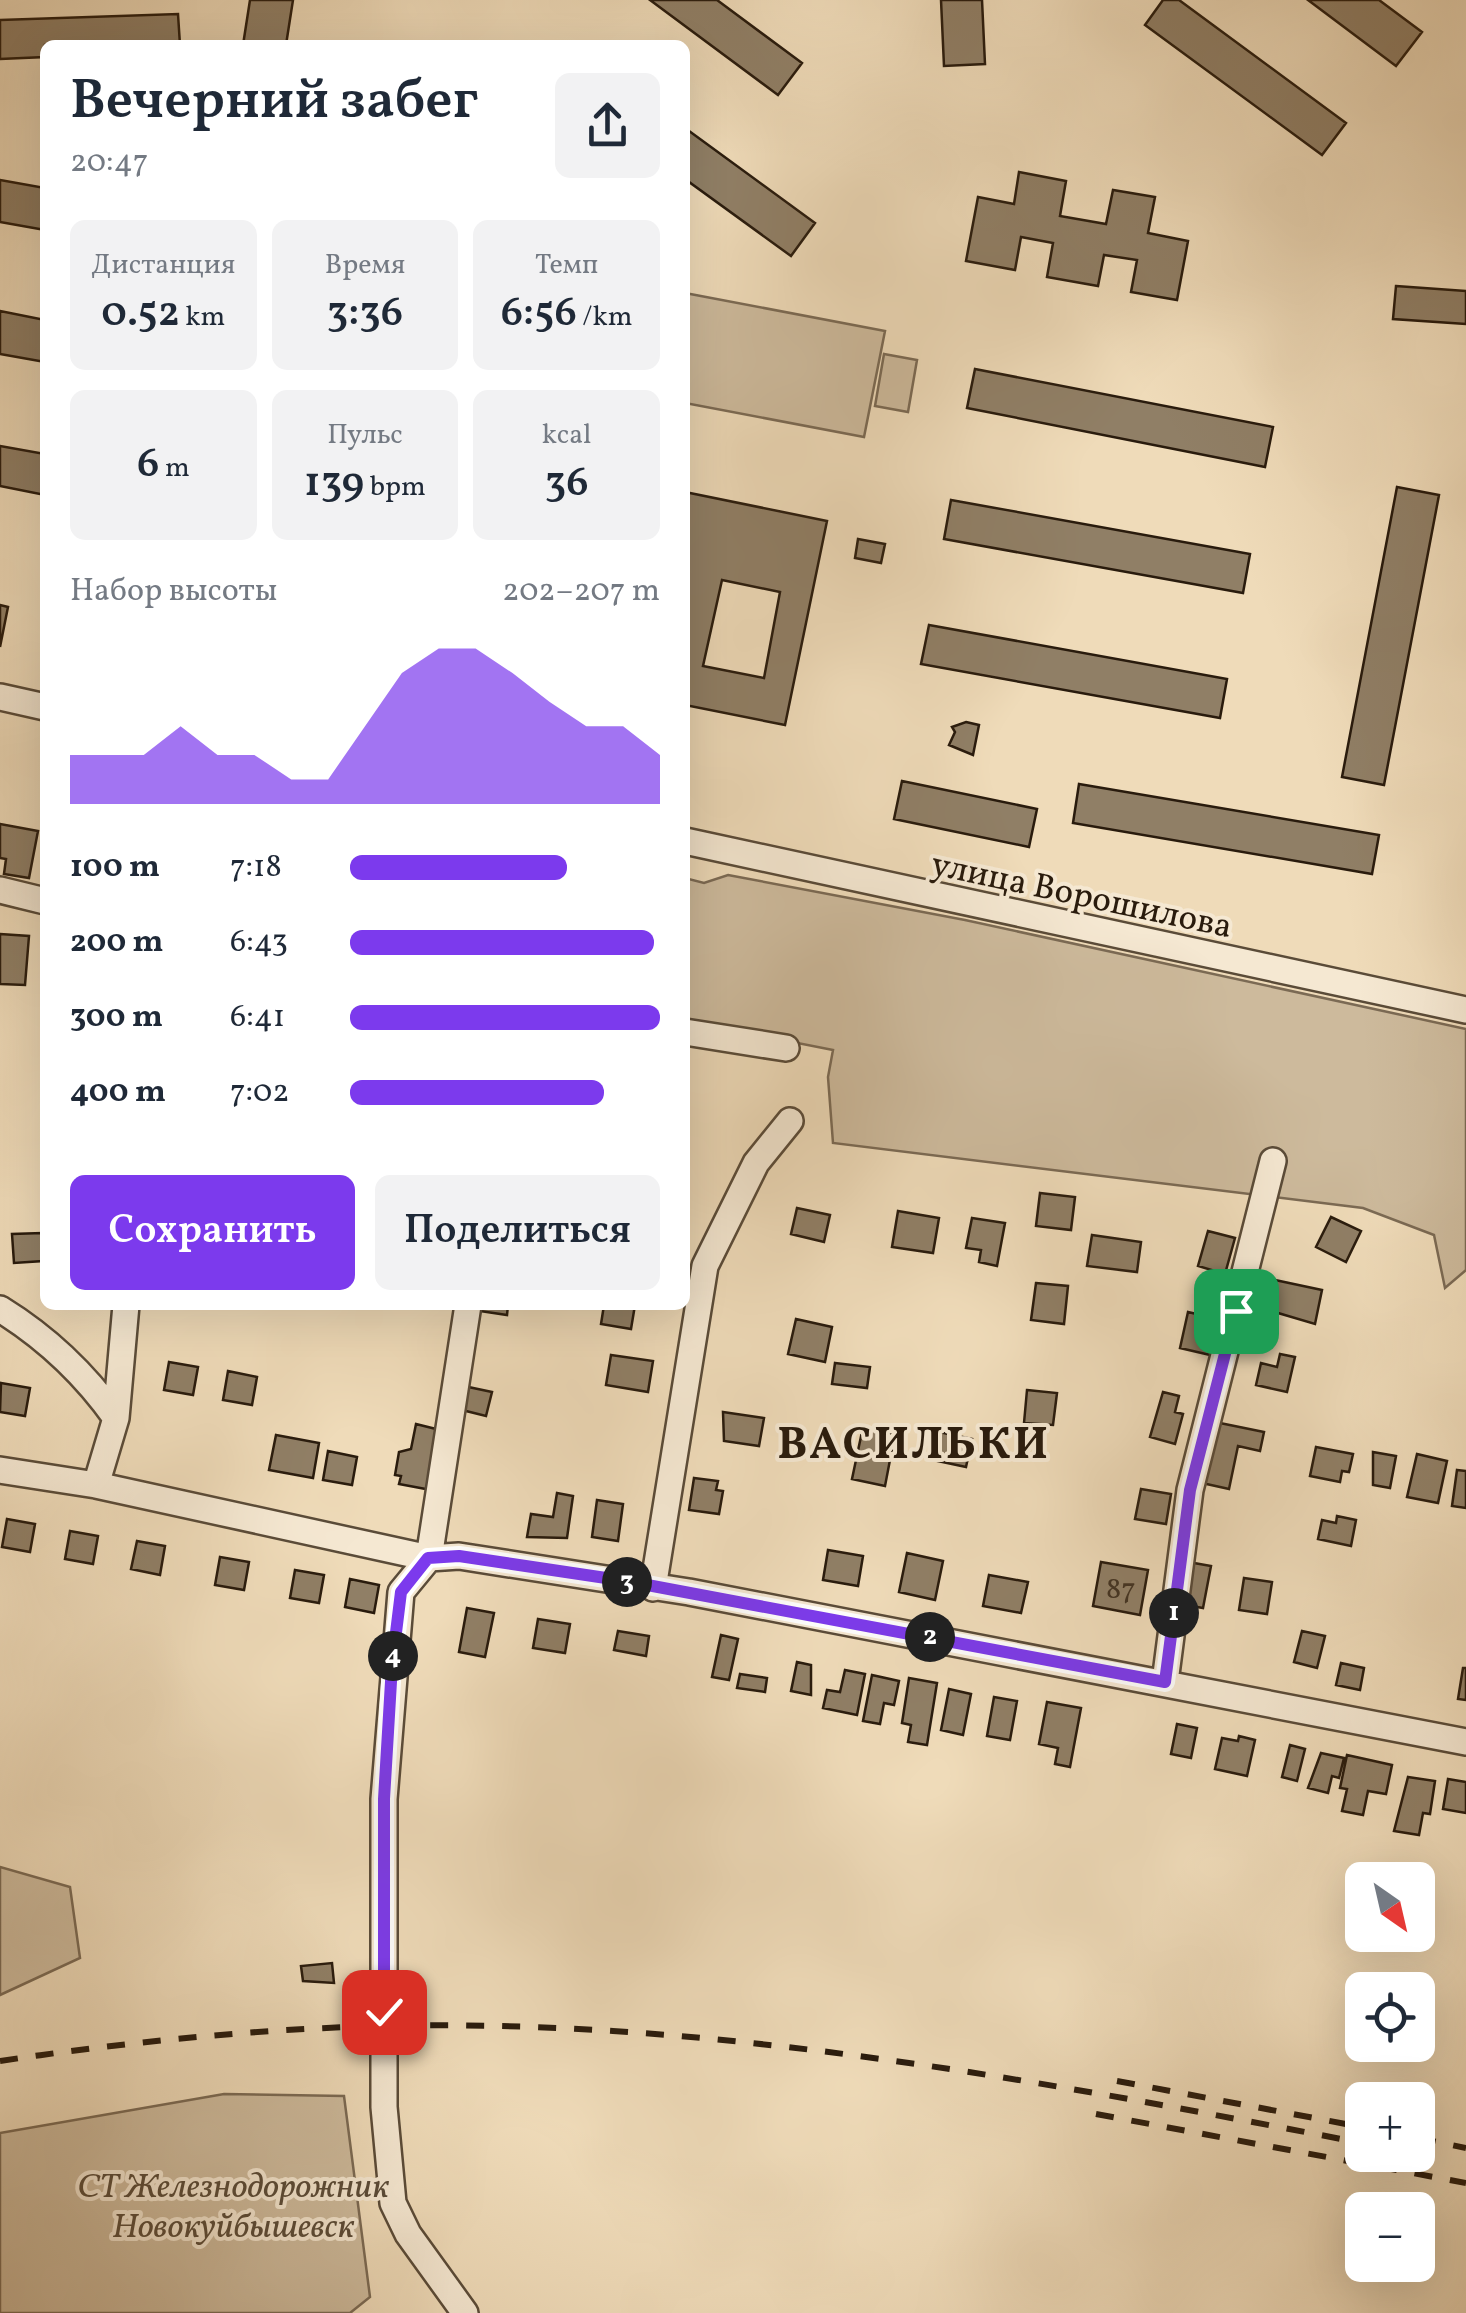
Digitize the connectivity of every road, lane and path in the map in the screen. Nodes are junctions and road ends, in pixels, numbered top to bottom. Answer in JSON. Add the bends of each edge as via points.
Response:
{"nodes":[{"id":1,"x":0,"y":697,"type":"edge"},
{"id":2,"x":40,"y":705,"type":"edge"},
{"id":3,"x":690,"y":843,"type":"edge"},
{"id":4,"x":0,"y":890,"type":"edge"},
{"id":5,"x":40,"y":900,"type":"edge"},
{"id":6,"x":1466,"y":1010,"type":"edge"},
{"id":7,"x":690,"y":1033,"type":"edge"},
{"id":8,"x":786,"y":1048,"type":"dead end"},
{"id":9,"x":790,"y":1121,"type":"dead end"},
{"id":10,"x":1273,"y":1162,"type":"dead end"},
{"id":11,"x":0,"y":1309,"type":"edge"},
{"id":12,"x":126,"y":1310,"type":"edge"},
{"id":13,"x":467,"y":1310,"type":"edge"},
{"id":14,"x":116,"y":1418,"type":"junction"},
{"id":15,"x":0,"y":1470,"type":"edge"},
{"id":16,"x":96,"y":1485,"type":"junction"},
{"id":17,"x":428,"y":1558,"type":"junction"},
{"id":18,"x":653,"y":1588,"type":"junction"},
{"id":19,"x":1165,"y":1682,"type":"junction"},
{"id":20,"x":1466,"y":1742,"type":"edge"},
{"id":21,"x":460,"y":2303,"type":"edge"}],
"edges":[{"from":1,"to":2,"type":"street"},
{"from":3,"to":6,"type":"street","name":"улица Ворошилова"},
{"from":4,"to":5,"type":"street"},
{"from":7,"to":8,"type":"street"},
{"from":9,"to":18,"type":"street","via":[[756,1163],[705,1266]]},
{"from":10,"to":19,"type":"street","via":[[1190,1490]]},
{"from":11,"to":14,"type":"street","via":[[87,1378]]},
{"from":12,"to":14,"type":"street"},
{"from":13,"to":17,"type":"street"},
{"from":14,"to":16,"type":"street"},
{"from":15,"to":16,"type":"street"},
{"from":16,"to":17,"type":"street"},
{"from":17,"to":18,"type":"street","via":[[459,1556]]},
{"from":17,"to":21,"type":"street","via":[[401,1592],[392,1665],[384,1799],[384,2107],[393,2202],[408,2234]]},
{"from":18,"to":19,"type":"street"},
{"from":19,"to":20,"type":"street"}]}
